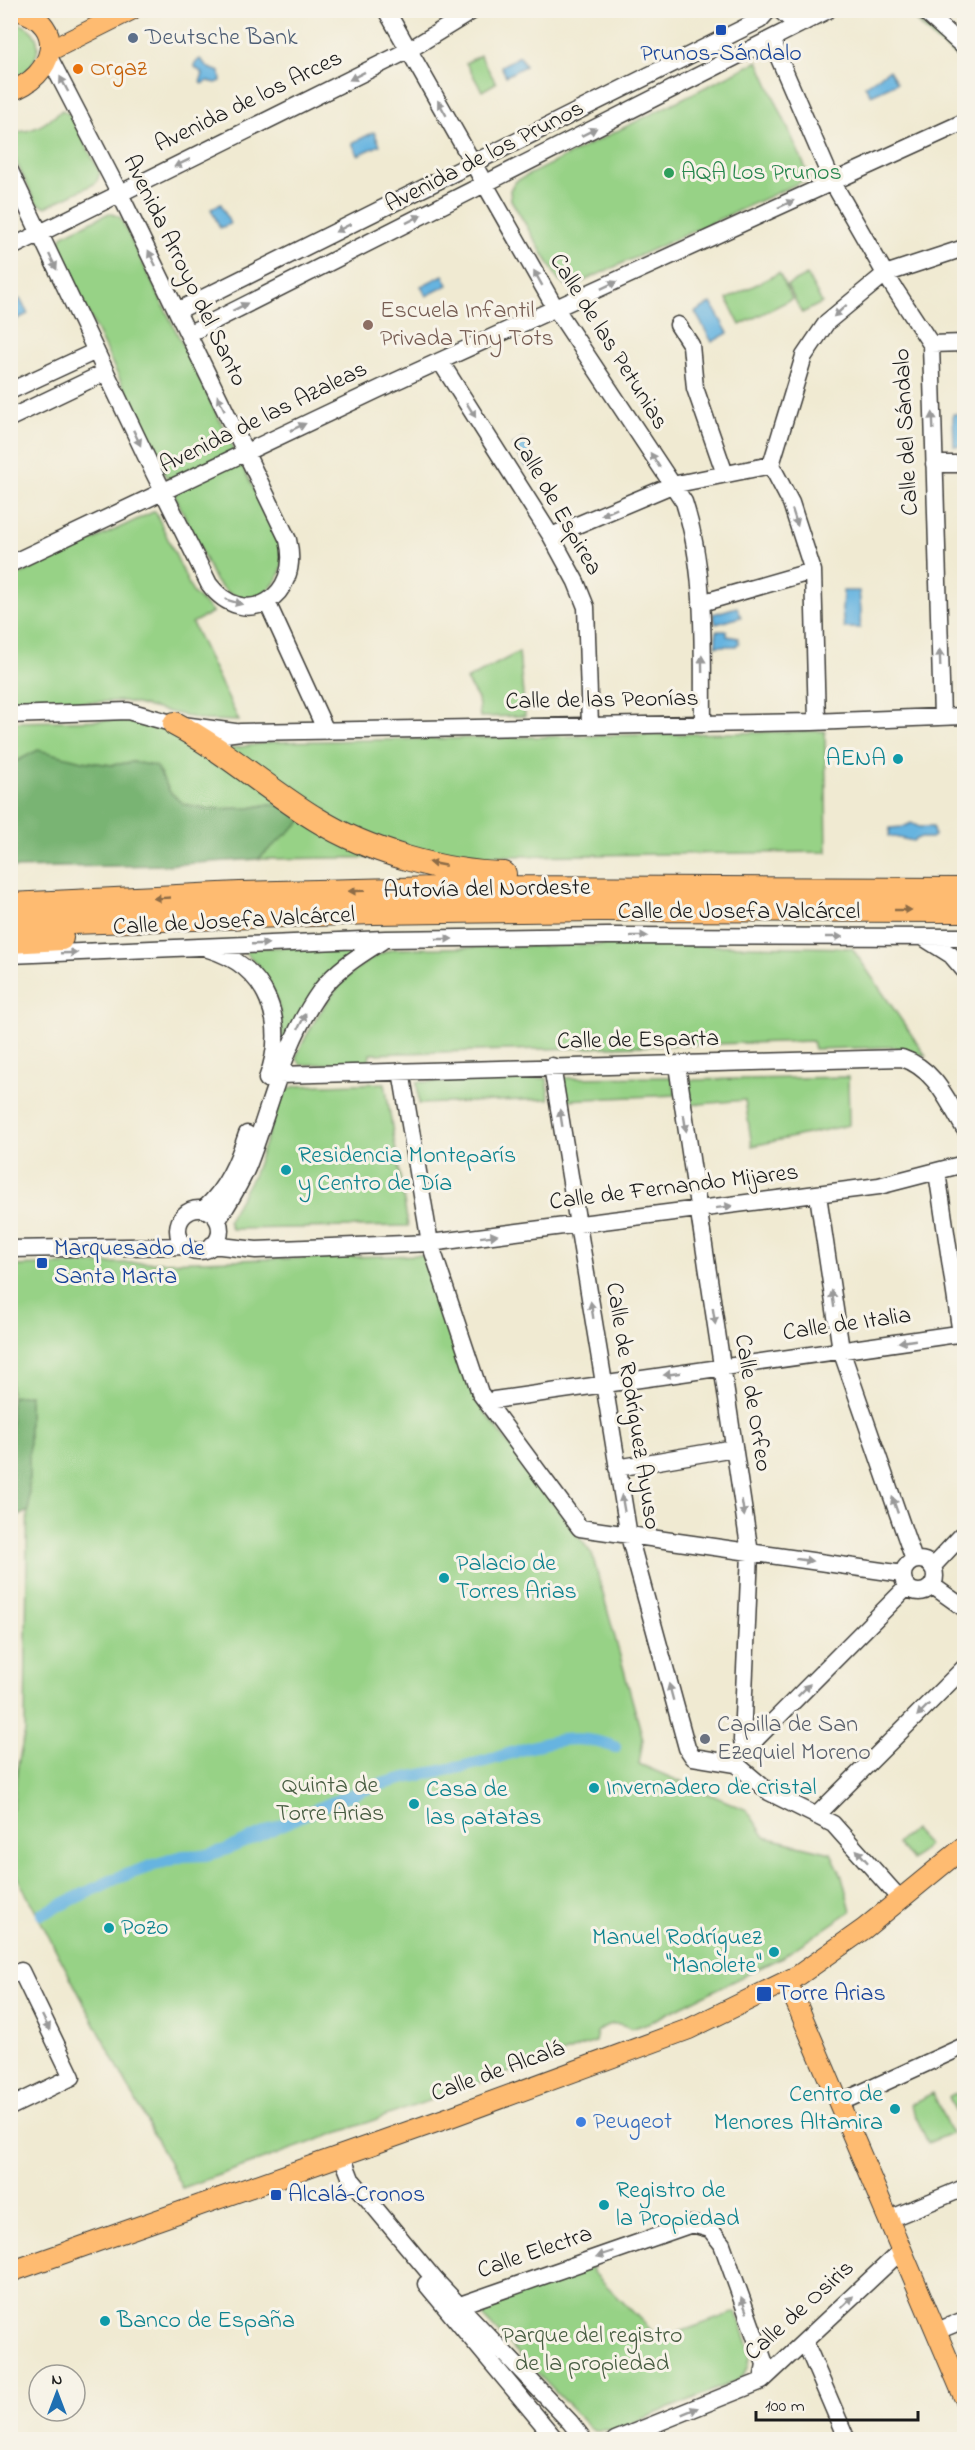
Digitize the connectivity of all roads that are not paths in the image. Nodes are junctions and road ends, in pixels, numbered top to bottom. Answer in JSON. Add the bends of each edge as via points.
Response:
{"nodes":[{"id":1,"x":131,"y":10,"type":"edge"},
{"id":2,"x":386,"y":10,"type":"edge"},
{"id":3,"x":474,"y":10,"type":"edge"},
{"id":4,"x":769,"y":10,"type":"edge"},
{"id":5,"x":780,"y":10,"type":"edge"},
{"id":6,"x":828,"y":10,"type":"edge"},
{"id":7,"x":923,"y":10,"type":"edge"},
{"id":8,"x":29,"y":12,"type":"edge"},
{"id":9,"x":803,"y":23,"type":"junction"},
{"id":10,"x":775,"y":38,"type":"junction"},
{"id":11,"x":964,"y":47,"type":"edge"},
{"id":12,"x":409,"y":50,"type":"junction"},
{"id":13,"x":50,"y":54,"type":"junction"},
{"id":14,"x":10,"y":91,"type":"edge"},
{"id":15,"x":964,"y":122,"type":"edge"},
{"id":16,"x":474,"y":162,"type":"junction"},
{"id":17,"x":10,"y":171,"type":"edge"},
{"id":18,"x":485,"y":183,"type":"junction"},
{"id":19,"x":833,"y":183,"type":"junction"},
{"id":20,"x":120,"y":194,"type":"junction"},
{"id":21,"x":39,"y":234,"type":"junction"},
{"id":22,"x":10,"y":248,"type":"edge"},
{"id":23,"x":964,"y":248,"type":"edge"},
{"id":24,"x":885,"y":274,"type":"junction"},
{"id":25,"x":556,"y":309,"type":"junction"},
{"id":26,"x":177,"y":311,"type":"junction"},
{"id":27,"x":678,"y":325,"type":"dead end"},
{"id":28,"x":188,"y":334,"type":"junction"},
{"id":29,"x":964,"y":343,"type":"edge"},
{"id":30,"x":931,"y":344,"type":"junction"},
{"id":31,"x":96,"y":351,"type":"junction"},
{"id":32,"x":440,"y":361,"type":"junction"},
{"id":33,"x":106,"y":372,"type":"junction"},
{"id":34,"x":10,"y":391,"type":"edge"},
{"id":35,"x":10,"y":418,"type":"edge"},
{"id":36,"x":245,"y":452,"type":"junction"},
{"id":37,"x":934,"y":464,"type":"junction"},
{"id":38,"x":964,"y":464,"type":"edge"},
{"id":39,"x":771,"y":465,"type":"junction"},
{"id":40,"x":725,"y":474,"type":"junction"},
{"id":41,"x":672,"y":485,"type":"junction"},
{"id":42,"x":164,"y":492,"type":"junction"},
{"id":43,"x":551,"y":536,"type":"junction"},
{"id":44,"x":10,"y":564,"type":"edge"},
{"id":45,"x":813,"y":571,"type":"junction"},
{"id":46,"x":267,"y":602,"type":"junction"},
{"id":47,"x":701,"y":603,"type":"junction"},
{"id":48,"x":10,"y":715,"type":"edge"},
{"id":49,"x":964,"y":716,"type":"edge"},
{"id":50,"x":942,"y":717,"type":"junction"},
{"id":51,"x":817,"y":722,"type":"junction"},
{"id":52,"x":704,"y":723,"type":"junction"},
{"id":53,"x":176,"y":724,"type":"junction"},
{"id":54,"x":590,"y":725,"type":"junction"},
{"id":55,"x":326,"y":731,"type":"junction"},
{"id":56,"x":241,"y":732,"type":"junction"},
{"id":57,"x":221,"y":752,"type":"junction"},
{"id":58,"x":964,"y":873,"type":"edge"},
{"id":59,"x":730,"y":889,"type":"junction"},
{"id":60,"x":760,"y":889,"type":"junction"},
{"id":61,"x":964,"y":890,"type":"edge"},
{"id":62,"x":10,"y":905,"type":"edge"},
{"id":63,"x":964,"y":910,"type":"edge"},
{"id":64,"x":299,"y":913,"type":"junction"},
{"id":65,"x":10,"y":924,"type":"edge"},
{"id":66,"x":923,"y":937,"type":"junction"},
{"id":67,"x":964,"y":938,"type":"edge"},
{"id":68,"x":385,"y":939,"type":"junction"},
{"id":69,"x":10,"y":941,"type":"edge"},
{"id":70,"x":202,"y":947,"type":"junction"},
{"id":71,"x":10,"y":955,"type":"edge"},
{"id":72,"x":964,"y":970,"type":"edge"},
{"id":73,"x":676,"y":1065,"type":"junction"},
{"id":74,"x":552,"y":1066,"type":"junction"},
{"id":75,"x":401,"y":1071,"type":"junction"},
{"id":76,"x":279,"y":1075,"type":"junction"},
{"id":77,"x":964,"y":1128,"type":"edge"},
{"id":78,"x":964,"y":1164,"type":"edge"},
{"id":79,"x":936,"y":1172,"type":"junction"},
{"id":80,"x":818,"y":1195,"type":"junction"},
{"id":81,"x":204,"y":1209,"type":"junction"},
{"id":82,"x":699,"y":1210,"type":"junction"},
{"id":83,"x":179,"y":1223,"type":"junction"},
{"id":84,"x":579,"y":1225,"type":"junction"},
{"id":85,"x":216,"y":1232,"type":"junction"},
{"id":86,"x":430,"y":1243,"type":"junction"},
{"id":87,"x":116,"y":1246,"type":"junction"},
{"id":88,"x":186,"y":1246,"type":"junction"},
{"id":89,"x":10,"y":1249,"type":"edge"},
{"id":90,"x":963,"y":1336,"type":"edge"},
{"id":91,"x":841,"y":1350,"type":"junction"},
{"id":92,"x":722,"y":1367,"type":"junction"},
{"id":93,"x":603,"y":1384,"type":"junction"},
{"id":94,"x":489,"y":1405,"type":"junction"},
{"id":95,"x":734,"y":1448,"type":"junction"},
{"id":96,"x":617,"y":1468,"type":"junction"},
{"id":97,"x":964,"y":1533,"type":"edge"},
{"id":98,"x":629,"y":1536,"type":"junction"},
{"id":99,"x":750,"y":1552,"type":"junction"},
{"id":100,"x":914,"y":1560,"type":"junction"},
{"id":101,"x":933,"y":1566,"type":"junction"},
{"id":102,"x":905,"y":1581,"type":"junction"},
{"id":103,"x":933,"y":1586,"type":"junction"},
{"id":104,"x":964,"y":1608,"type":"edge"},
{"id":105,"x":964,"y":1668,"type":"edge"},
{"id":106,"x":740,"y":1757,"type":"junction"},
{"id":107,"x":816,"y":1816,"type":"junction"},
{"id":108,"x":964,"y":1847,"type":"edge"},
{"id":109,"x":901,"y":1900,"type":"junction"},
{"id":110,"x":16,"y":1973,"type":"edge"},
{"id":111,"x":793,"y":1978,"type":"junction"},
{"id":112,"x":964,"y":2046,"type":"edge"},
{"id":113,"x":850,"y":2098,"type":"junction"},
{"id":114,"x":10,"y":2107,"type":"edge"},
{"id":115,"x":337,"y":2158,"type":"junction"},
{"id":116,"x":964,"y":2188,"type":"edge"},
{"id":117,"x":899,"y":2216,"type":"junction"},
{"id":118,"x":906,"y":2246,"type":"junction"},
{"id":119,"x":10,"y":2272,"type":"edge"},
{"id":120,"x":429,"y":2288,"type":"junction"},
{"id":121,"x":460,"y":2305,"type":"junction"},
{"id":122,"x":949,"y":2326,"type":"edge"},
{"id":123,"x":805,"y":2342,"type":"junction"},
{"id":124,"x":964,"y":2369,"type":"edge"},
{"id":125,"x":762,"y":2381,"type":"junction"},
{"id":126,"x":964,"y":2397,"type":"edge"},
{"id":127,"x":556,"y":2439,"type":"edge"},
{"id":128,"x":571,"y":2439,"type":"edge"},
{"id":129,"x":584,"y":2439,"type":"edge"},
{"id":130,"x":620,"y":2439,"type":"edge"},
{"id":131,"x":847,"y":2439,"type":"edge"}],
"edges":[{"from":1,"to":13,"type":"main road"},
{"from":2,"to":12,"type":"street","name":"Calle de las Petunias"},
{"from":3,"to":12,"type":"street","name":"Avenida de los Arces"},
{"from":4,"to":16,"type":"street","name":"Avenida de los Prunos","via":[[760,20]]},
{"from":5,"to":9,"type":"street"},
{"from":6,"to":9,"type":"street","name":"Avenida de los Prunos"},
{"from":7,"to":11,"type":"street"},
{"from":8,"to":13,"type":"main road","via":[[46,29]]},
{"from":9,"to":10,"type":"street","name":"Avenida de los Prunos"},
{"from":18,"to":10,"type":"street","name":"Avenida de los Prunos","one_way":true},
{"from":10,"to":19,"type":"street","name":"Calle del Sándalo","via":[[775,48]]},
{"from":16,"to":12,"type":"street","name":"Calle de las Petunias","one_way":true},
{"from":12,"to":20,"type":"street","name":"Avenida de los Arces","one_way":true},
{"from":13,"to":14,"type":"main road","via":[[33,80]]},
{"from":20,"to":13,"type":"street","name":"Avenida Arroyo del Santo","one_way":true},
{"from":15,"to":19,"type":"street","name":"Avenida de las Azaleas"},
{"from":16,"to":18,"type":"street","name":"Calle de las Petunias"},
{"from":16,"to":26,"type":"street","name":"Avenida de los Prunos","one_way":true},
{"from":17,"to":21,"type":"street"},
{"from":25,"to":18,"type":"street","name":"Calle de las Petunias","one_way":true},
{"from":28,"to":18,"type":"street","name":"Avenida de los Prunos","one_way":true},
{"from":19,"to":24,"type":"street","name":"Calle del Sándalo"},
{"from":25,"to":19,"type":"street","name":"Avenida de las Azaleas","one_way":true},
{"from":20,"to":21,"type":"street","name":"Avenida de los Arces"},
{"from":26,"to":20,"type":"street","name":"Avenida Arroyo del Santo","one_way":true},
{"from":21,"to":22,"type":"street","name":"Avenida de los Arces"},
{"from":21,"to":31,"type":"street","one_way":true},
{"from":23,"to":24,"type":"street"},
{"from":24,"to":30,"type":"street","name":"Calle del Sándalo"},
{"from":24,"to":39,"type":"street","one_way":true,"via":[[826,322],[804,356]]},
{"from":25,"to":32,"type":"street","name":"Avenida de las Azaleas"},
{"from":41,"to":25,"type":"street","name":"Calle de las Petunias","one_way":true},
{"from":26,"to":28,"type":"street","name":"Avenida Arroyo del Santo"},
{"from":27,"to":40,"type":"street","via":[[691,345],[695,388]]},
{"from":36,"to":28,"type":"street","name":"Avenida Arroyo del Santo","one_way":true},
{"from":29,"to":30,"type":"street"},
{"from":37,"to":30,"type":"street","name":"Calle del Sándalo","one_way":true},
{"from":31,"to":33,"type":"street"},
{"from":31,"to":34,"type":"street"},
{"from":36,"to":32,"type":"street","name":"Avenida de las Azaleas","one_way":true},
{"from":32,"to":43,"type":"street","name":"Calle de Espirea","one_way":true},
{"from":33,"to":35,"type":"street"},
{"from":33,"to":42,"type":"street","one_way":true},
{"from":36,"to":42,"type":"street","name":"Avenida de las Azaleas"},
{"from":36,"to":46,"type":"street","name":"Avenida Arroyo del Santo","via":[[288,540],[291,555],[284,588]]},
{"from":37,"to":38,"type":"street"},
{"from":50,"to":37,"type":"street","name":"Calle del Sándalo","one_way":true},
{"from":39,"to":40,"type":"street"},
{"from":39,"to":45,"type":"street","one_way":true,"via":[[790,503]]},
{"from":40,"to":41,"type":"street"},
{"from":41,"to":43,"type":"street","one_way":true},
{"from":41,"to":47,"type":"street","name":"Calle de las Petunias","via":[[684,502],[695,535]]},
{"from":42,"to":44,"type":"street","name":"Avenida de las Azaleas"},
{"from":42,"to":46,"type":"street","one_way":true,"via":[[218,595],[240,605]]},
{"from":43,"to":54,"type":"street","name":"Calle de Espirea","via":[[586,607]]},
{"from":45,"to":47,"type":"street"},
{"from":45,"to":51,"type":"street"},
{"from":46,"to":55,"type":"street"},
{"from":52,"to":47,"type":"street","name":"Calle de las Petunias","one_way":true},
{"from":48,"to":53,"type":"street","name":"Calle de las Peonías","via":[[128,711]]},
{"from":49,"to":50,"type":"street","name":"Calle de las Peonías"},
{"from":50,"to":51,"type":"street","name":"Calle de las Peonías"},
{"from":51,"to":52,"type":"street","name":"Calle de las Peonías"},
{"from":52,"to":54,"type":"street","name":"Calle de las Peonías"},
{"from":53,"to":56,"type":"street","name":"Calle de las Peonías"},
{"from":53,"to":57,"type":"highway"},
{"from":54,"to":55,"type":"street","name":"Calle de las Peonías"},
{"from":55,"to":56,"type":"street","name":"Calle de las Peonías"},
{"from":56,"to":57,"type":"street","via":[[222,737]]},
{"from":59,"to":57,"type":"highway","one_way":true,"via":[[578,876],[484,874],[424,862],[369,844],[318,821]]},
{"from":58,"to":60,"type":"highway"},
{"from":59,"to":60,"type":"highway","name":"Autovía del Nordeste"},
{"from":59,"to":62,"type":"highway","name":"Autovía del Nordeste","one_way":true,"via":[[477,888]]},
{"from":60,"to":61,"type":"highway","name":"Autovía del Nordeste"},
{"from":64,"to":63,"type":"highway","name":"Autovía del Nordeste","one_way":true},
{"from":64,"to":65,"type":"highway","name":"Autovía del Nordeste"},
{"from":64,"to":69,"type":"highway","via":[[253,924]]},
{"from":66,"to":67,"type":"street","name":"Calle de Josefa Valcárcel"},
{"from":68,"to":66,"type":"street","name":"Calle de Josefa Valcárcel","one_way":true},
{"from":66,"to":72,"type":"street","via":[[951,955]]},
{"from":70,"to":68,"type":"street","name":"Calle de Josefa Valcárcel","one_way":true},
{"from":76,"to":68,"type":"street","one_way":true,"via":[[322,988],[346,964]]},
{"from":71,"to":70,"type":"street","name":"Calle de Josefa Valcárcel","one_way":true},
{"from":70,"to":81,"type":"street","via":[[236,961],[258,981],[272,1010],[276,1039],[269,1074],[242,1149],[230,1176]]},
{"from":73,"to":74,"type":"street","name":"Calle de Esparta"},
{"from":73,"to":77,"type":"street","name":"Calle de Esparta","via":[[902,1058],[936,1080]]},
{"from":73,"to":82,"type":"street","name":"Calle de Orfeo","one_way":true},
{"from":74,"to":75,"type":"street","name":"Calle de Esparta"},
{"from":84,"to":74,"type":"street","name":"Calle de Rodríguez Ayuso","one_way":true},
{"from":75,"to":76,"type":"street","name":"Calle de Esparta"},
{"from":75,"to":86,"type":"street"},
{"from":76,"to":85,"type":"street","via":[[249,1164]]},
{"from":78,"to":79,"type":"street","name":"Calle de Fernando Mijares"},
{"from":79,"to":80,"type":"street","name":"Calle de Fernando Mijares"},
{"from":79,"to":90,"type":"street"},
{"from":82,"to":80,"type":"street","name":"Calle de Fernando Mijares","one_way":true},
{"from":91,"to":80,"type":"street","one_way":true},
{"from":81,"to":83,"type":"street","via":[[189,1211]]},
{"from":81,"to":85,"type":"street","via":[[213,1214]]},
{"from":82,"to":84,"type":"street","name":"Calle de Fernando Mijares"},
{"from":82,"to":92,"type":"street","name":"Calle de Orfeo","one_way":true},
{"from":83,"to":87,"type":"street","via":[[147,1240]]},
{"from":83,"to":88,"type":"street","via":[[179,1236]]},
{"from":86,"to":84,"type":"street","name":"Calle de Fernando Mijares","one_way":true},
{"from":93,"to":84,"type":"street","name":"Calle de Rodríguez Ayuso","one_way":true},
{"from":85,"to":86,"type":"street","name":"Calle de Fernando Mijares","via":[[244,1248],[256,1250]]},
{"from":85,"to":88,"type":"street","via":[[199,1251]]},
{"from":86,"to":94,"type":"street","via":[[480,1393]]},
{"from":87,"to":88,"type":"street"},
{"from":87,"to":89,"type":"street"},
{"from":90,"to":91,"type":"street","name":"Calle de Italia","one_way":true},
{"from":91,"to":92,"type":"street","name":"Calle de Italia"},
{"from":100,"to":91,"type":"street","one_way":true},
{"from":92,"to":93,"type":"street","name":"Calle de Italia","one_way":true},
{"from":92,"to":95,"type":"street","name":"Calle de Orfeo"},
{"from":93,"to":94,"type":"street","name":"Calle de Italia","via":[[494,1400]]},
{"from":93,"to":96,"type":"street","name":"Calle de Rodríguez Ayuso"},
{"from":94,"to":98,"type":"street","via":[[580,1528]]},
{"from":95,"to":96,"type":"street"},
{"from":95,"to":99,"type":"street","name":"Calle de Orfeo","one_way":true},
{"from":98,"to":96,"type":"street","name":"Calle de Rodríguez Ayuso","one_way":true},
{"from":97,"to":101,"type":"street"},
{"from":98,"to":99,"type":"street"},
{"from":106,"to":98,"type":"street","name":"Calle de Rodríguez Ayuso","one_way":true,"via":[[693,1757],[687,1748]]},
{"from":99,"to":102,"type":"street","one_way":true},
{"from":99,"to":106,"type":"street","name":"Calle de Orfeo"},
{"from":100,"to":101,"type":"street","via":[[924,1560]]},
{"from":100,"to":102,"type":"street","via":[[906,1566]]},
{"from":101,"to":103,"type":"street"},
{"from":102,"to":103,"type":"street","via":[[920,1592]]},
{"from":106,"to":102,"type":"street","one_way":true},
{"from":103,"to":104,"type":"street"},
{"from":105,"to":107,"type":"street","one_way":true},
{"from":106,"to":107,"type":"street","via":[[769,1792]]},
{"from":109,"to":107,"type":"street","one_way":true,"via":[[833,1824]]},
{"from":108,"to":109,"type":"main road","name":"Calle de Alcalá"},
{"from":109,"to":111,"type":"main road","name":"Calle de Alcalá"},
{"from":110,"to":114,"type":"street","one_way":true,"via":[[72,2077]]},
{"from":111,"to":113,"type":"main road"},
{"from":111,"to":115,"type":"main road","name":"Calle de Alcalá","via":[[689,2029]]},
{"from":111,"to":118,"type":"main road"},
{"from":112,"to":113,"type":"street"},
{"from":113,"to":117,"type":"main road"},
{"from":115,"to":119,"type":"main road","name":"Calle de Alcalá"},
{"from":115,"to":120,"type":"street","via":[[341,2182]]},
{"from":115,"to":121,"type":"street","via":[[436,2281]]},
{"from":116,"to":117,"type":"street"},
{"from":117,"to":118,"type":"main road"},
{"from":118,"to":122,"type":"main road"},
{"from":123,"to":118,"type":"street","name":"Calle de Osiris","one_way":true},
{"from":120,"to":127,"type":"street"},
{"from":120,"to":128,"type":"street"},
{"from":125,"to":121,"type":"street","name":"Calle Electra","one_way":true,"via":[[765,2364],[722,2244],[710,2229],[692,2224]]},
{"from":121,"to":129,"type":"street"},
{"from":122,"to":124,"type":"main road"},
{"from":122,"to":126,"type":"main road"},
{"from":123,"to":125,"type":"street","name":"Calle de Osiris"},
{"from":123,"to":131,"type":"street"},
{"from":130,"to":125,"type":"street","name":"Calle de Osiris","one_way":true}]}
